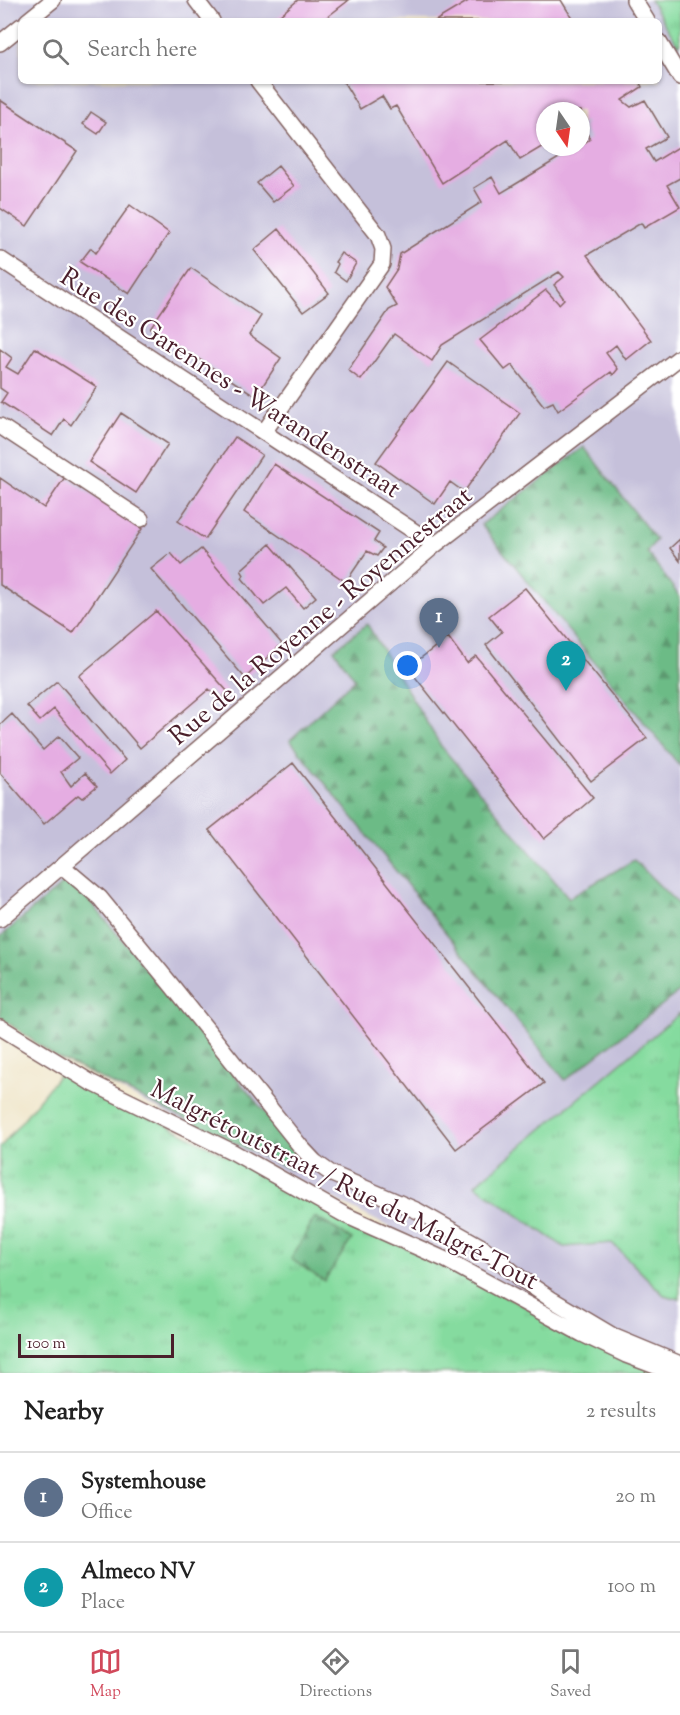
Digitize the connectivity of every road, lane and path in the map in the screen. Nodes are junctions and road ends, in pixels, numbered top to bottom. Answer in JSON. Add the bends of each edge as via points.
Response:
{"nodes":[{"id":1,"x":53,"y":0,"type":"edge"},
{"id":2,"x":196,"y":0,"type":"edge"},
{"id":3,"x":634,"y":0,"type":"edge"},
{"id":4,"x":31,"y":18,"type":"edge"},
{"id":5,"x":210,"y":18,"type":"edge"},
{"id":6,"x":644,"y":18,"type":"edge"},
{"id":7,"x":18,"y":28,"type":"edge"},
{"id":8,"x":0,"y":43,"type":"edge"},
{"id":9,"x":662,"y":47,"type":"edge"},
{"id":10,"x":680,"y":77,"type":"edge"},
{"id":11,"x":260,"y":84,"type":"edge"},
{"id":12,"x":0,"y":259,"type":"edge"},
{"id":13,"x":680,"y":357,"type":"edge"},
{"id":14,"x":0,"y":426,"type":"edge"},
{"id":15,"x":264,"y":432,"type":"junction"},
{"id":16,"x":141,"y":519,"type":"dead end"},
{"id":17,"x":435,"y":545,"type":"junction"},
{"id":18,"x":62,"y":866,"type":"junction"},
{"id":19,"x":0,"y":919,"type":"edge"},
{"id":20,"x":0,"y":1027,"type":"edge"},
{"id":21,"x":680,"y":1364,"type":"edge"},
{"id":22,"x":674,"y":1373,"type":"edge"}],
"edges":[{"from":1,"to":4,"type":"street"},
{"from":2,"to":5,"type":"street"},
{"from":3,"to":6,"type":"street"},
{"from":7,"to":8,"type":"street"},
{"from":9,"to":10,"type":"street"},
{"from":11,"to":15,"type":"street","via":[[378,235],[382,249],[382,264]]},
{"from":12,"to":15,"type":"street","name":"Rue des Garennes - Warandenstraat"},
{"from":13,"to":17,"type":"street","name":"Rue de la Royenne - Royennestraat"},
{"from":14,"to":16,"type":"street"},
{"from":15,"to":17,"type":"street","name":"Rue des Garennes - Warandenstraat"},
{"from":17,"to":18,"type":"street","name":"Rue de la Royenne - Royennestraat"},
{"from":18,"to":19,"type":"street","name":"Rue de la Royenne - Royennestraat"},
{"from":18,"to":21,"type":"street","via":[[100,898],[315,1162],[332,1174],[443,1224],[482,1247],[551,1299],[615,1337]]},
{"from":20,"to":22,"type":"street","name":"Malgrétoutstraat / Rue du Malgré-Tout","via":[[90,1082],[223,1147],[345,1215],[446,1260],[582,1334]]}]}
